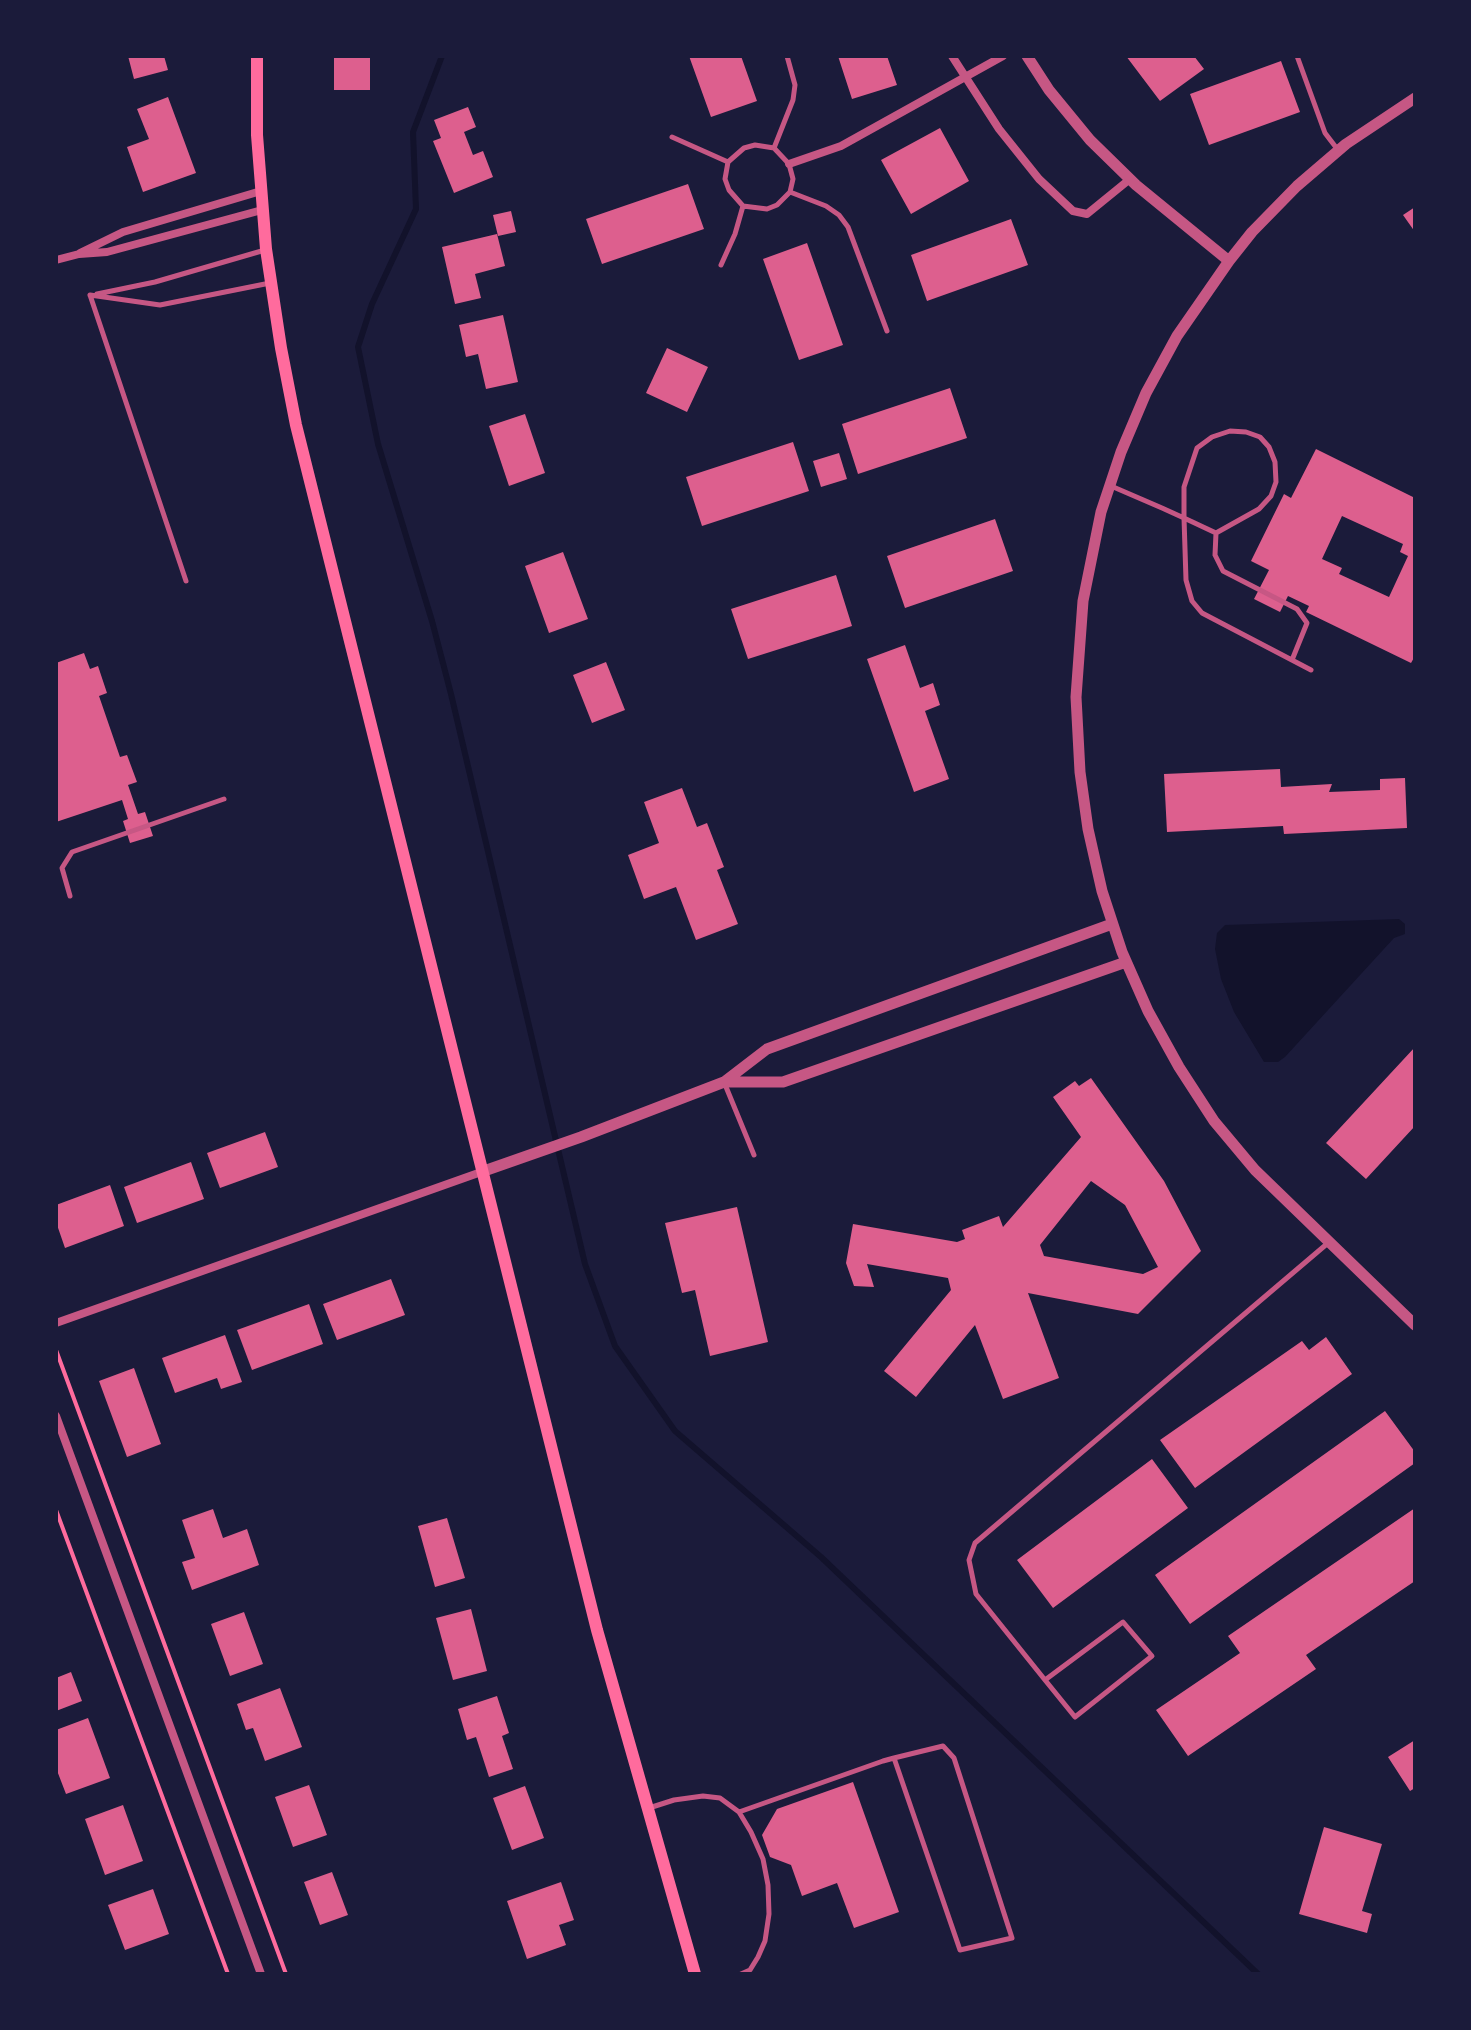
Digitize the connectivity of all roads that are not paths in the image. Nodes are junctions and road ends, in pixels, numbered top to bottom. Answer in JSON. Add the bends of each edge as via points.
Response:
{"nodes":[{"id":1,"x":257,"y":56,"type":"edge"},
{"id":2,"x":787,"y":56,"type":"edge"},
{"id":3,"x":952,"y":56,"type":"edge"},
{"id":4,"x":1003,"y":56,"type":"edge"},
{"id":5,"x":1027,"y":56,"type":"edge"},
{"id":6,"x":1297,"y":56,"type":"edge"},
{"id":7,"x":964,"y":77,"type":"junction"},
{"id":8,"x":1415,"y":98,"type":"edge"},
{"id":9,"x":672,"y":137,"type":"dead end"},
{"id":10,"x":774,"y":148,"type":"junction"},
{"id":11,"x":1338,"y":150,"type":"junction"},
{"id":12,"x":728,"y":162,"type":"junction"},
{"id":13,"x":789,"y":164,"type":"junction"},
{"id":14,"x":1130,"y":179,"type":"junction"},
{"id":15,"x":261,"y":191,"type":"junction"},
{"id":16,"x":790,"y":192,"type":"junction"},
{"id":17,"x":743,"y":206,"type":"junction"},
{"id":18,"x":262,"y":210,"type":"junction"},
{"id":19,"x":266,"y":249,"type":"junction"},
{"id":20,"x":79,"y":254,"type":"junction"},
{"id":21,"x":56,"y":260,"type":"edge"},
{"id":22,"x":1229,"y":261,"type":"junction"},
{"id":23,"x":721,"y":265,"type":"dead end"},
{"id":24,"x":270,"y":283,"type":"junction"},
{"id":25,"x":90,"y":295,"type":"junction"},
{"id":26,"x":887,"y":331,"type":"dead end"},
{"id":27,"x":1110,"y":485,"type":"junction"},
{"id":28,"x":1184,"y":518,"type":"junction"},
{"id":29,"x":1216,"y":533,"type":"junction"},
{"id":30,"x":186,"y":581,"type":"dead end"},
{"id":31,"x":1292,"y":660,"type":"junction"},
{"id":32,"x":1311,"y":670,"type":"dead end"},
{"id":33,"x":224,"y":799,"type":"dead end"},
{"id":34,"x":70,"y":896,"type":"dead end"},
{"id":35,"x":1112,"y":924,"type":"junction"},
{"id":36,"x":1126,"y":962,"type":"junction"},
{"id":37,"x":724,"y":1082,"type":"junction"},
{"id":38,"x":754,"y":1155,"type":"dead end"},
{"id":39,"x":484,"y":1171,"type":"junction"},
{"id":40,"x":1328,"y":1243,"type":"junction"},
{"id":41,"x":56,"y":1323,"type":"edge"},
{"id":42,"x":1415,"y":1325,"type":"edge"},
{"id":43,"x":56,"y":1416,"type":"edge"},
{"id":44,"x":1045,"y":1680,"type":"junction"},
{"id":45,"x":894,"y":1758,"type":"junction"},
{"id":46,"x":646,"y":1809,"type":"junction"},
{"id":47,"x":739,"y":1812,"type":"junction"},
{"id":48,"x":261,"y":1974,"type":"edge"},
{"id":49,"x":695,"y":1974,"type":"edge"},
{"id":50,"x":741,"y":1974,"type":"edge"}],
"edges":[{"from":1,"to":15,"type":"main road"},
{"from":2,"to":10,"type":"lane","via":[[795,85],[793,100]]},
{"from":3,"to":7,"type":"street"},
{"from":4,"to":7,"type":"street"},
{"from":5,"to":14,"type":"street","via":[[1082,130]]},
{"from":6,"to":11,"type":"lane","via":[[1325,133]]},
{"from":7,"to":13,"type":"street","via":[[841,146]]},
{"from":7,"to":14,"type":"street","via":[[1039,179],[1073,211],[1087,214]]},
{"from":8,"to":11,"type":"street"},
{"from":9,"to":12,"type":"lane"},
{"from":10,"to":12,"type":"lane","via":[[744,148]]},
{"from":10,"to":13,"type":"lane"},
{"from":11,"to":22,"type":"street","via":[[1297,186]]},
{"from":12,"to":17,"type":"lane","via":[[725,179]]},
{"from":13,"to":16,"type":"lane"},
{"from":14,"to":22,"type":"street"},
{"from":15,"to":18,"type":"main road"},
{"from":15,"to":20,"type":"street","via":[[123,232]]},
{"from":16,"to":17,"type":"lane","via":[[767,209]]},
{"from":16,"to":26,"type":"lane","via":[[826,206],[848,227]]},
{"from":17,"to":23,"type":"lane"},
{"from":18,"to":19,"type":"main road"},
{"from":18,"to":20,"type":"street","via":[[107,252]]},
{"from":19,"to":24,"type":"main road"},
{"from":19,"to":25,"type":"lane"},
{"from":20,"to":21,"type":"street"},
{"from":22,"to":27,"type":"street","via":[[1177,336],[1146,393]]},
{"from":24,"to":25,"type":"lane","via":[[160,305]]},
{"from":24,"to":39,"type":"main road","via":[[296,425]]},
{"from":25,"to":30,"type":"lane"},
{"from":27,"to":28,"type":"lane"},
{"from":27,"to":35,"type":"street","via":[[1087,573],[1076,697],[1088,829]]},
{"from":28,"to":29,"type":"lane"},
{"from":28,"to":29,"type":"lane","via":[[1184,487],[1197,448],[1230,431],[1260,437],[1275,462],[1271,496],[1259,509]]},
{"from":28,"to":31,"type":"lane","via":[[1192,601],[1202,613]]},
{"from":29,"to":31,"type":"lane","via":[[1215,555],[1223,571],[1297,609],[1307,623]]},
{"from":31,"to":32,"type":"lane"},
{"from":33,"to":34,"type":"lane","via":[[72,852],[62,868]]},
{"from":35,"to":36,"type":"street"},
{"from":35,"to":37,"type":"street","via":[[767,1049]]},
{"from":36,"to":37,"type":"street","via":[[783,1082]]},
{"from":36,"to":40,"type":"street","via":[[1148,1011],[1214,1121]]},
{"from":37,"to":38,"type":"lane"},
{"from":37,"to":39,"type":"street"},
{"from":39,"to":41,"type":"street"},
{"from":39,"to":46,"type":"main road"},
{"from":40,"to":42,"type":"street"},
{"from":40,"to":44,"type":"lane","via":[[975,1543],[969,1560],[976,1594]]},
{"from":43,"to":48,"type":"street"},
{"from":44,"to":44,"type":"lane","via":[[1075,1717],[1152,1656],[1123,1622]]},
{"from":45,"to":45,"type":"lane","via":[[943,1746],[954,1758],[1012,1938],[960,1950]]},
{"from":45,"to":47,"type":"lane"},
{"from":46,"to":47,"type":"lane","via":[[703,1796],[720,1798]]},
{"from":46,"to":49,"type":"main road"},
{"from":47,"to":50,"type":"lane","via":[[763,1859],[769,1914],[758,1957]]}]}
